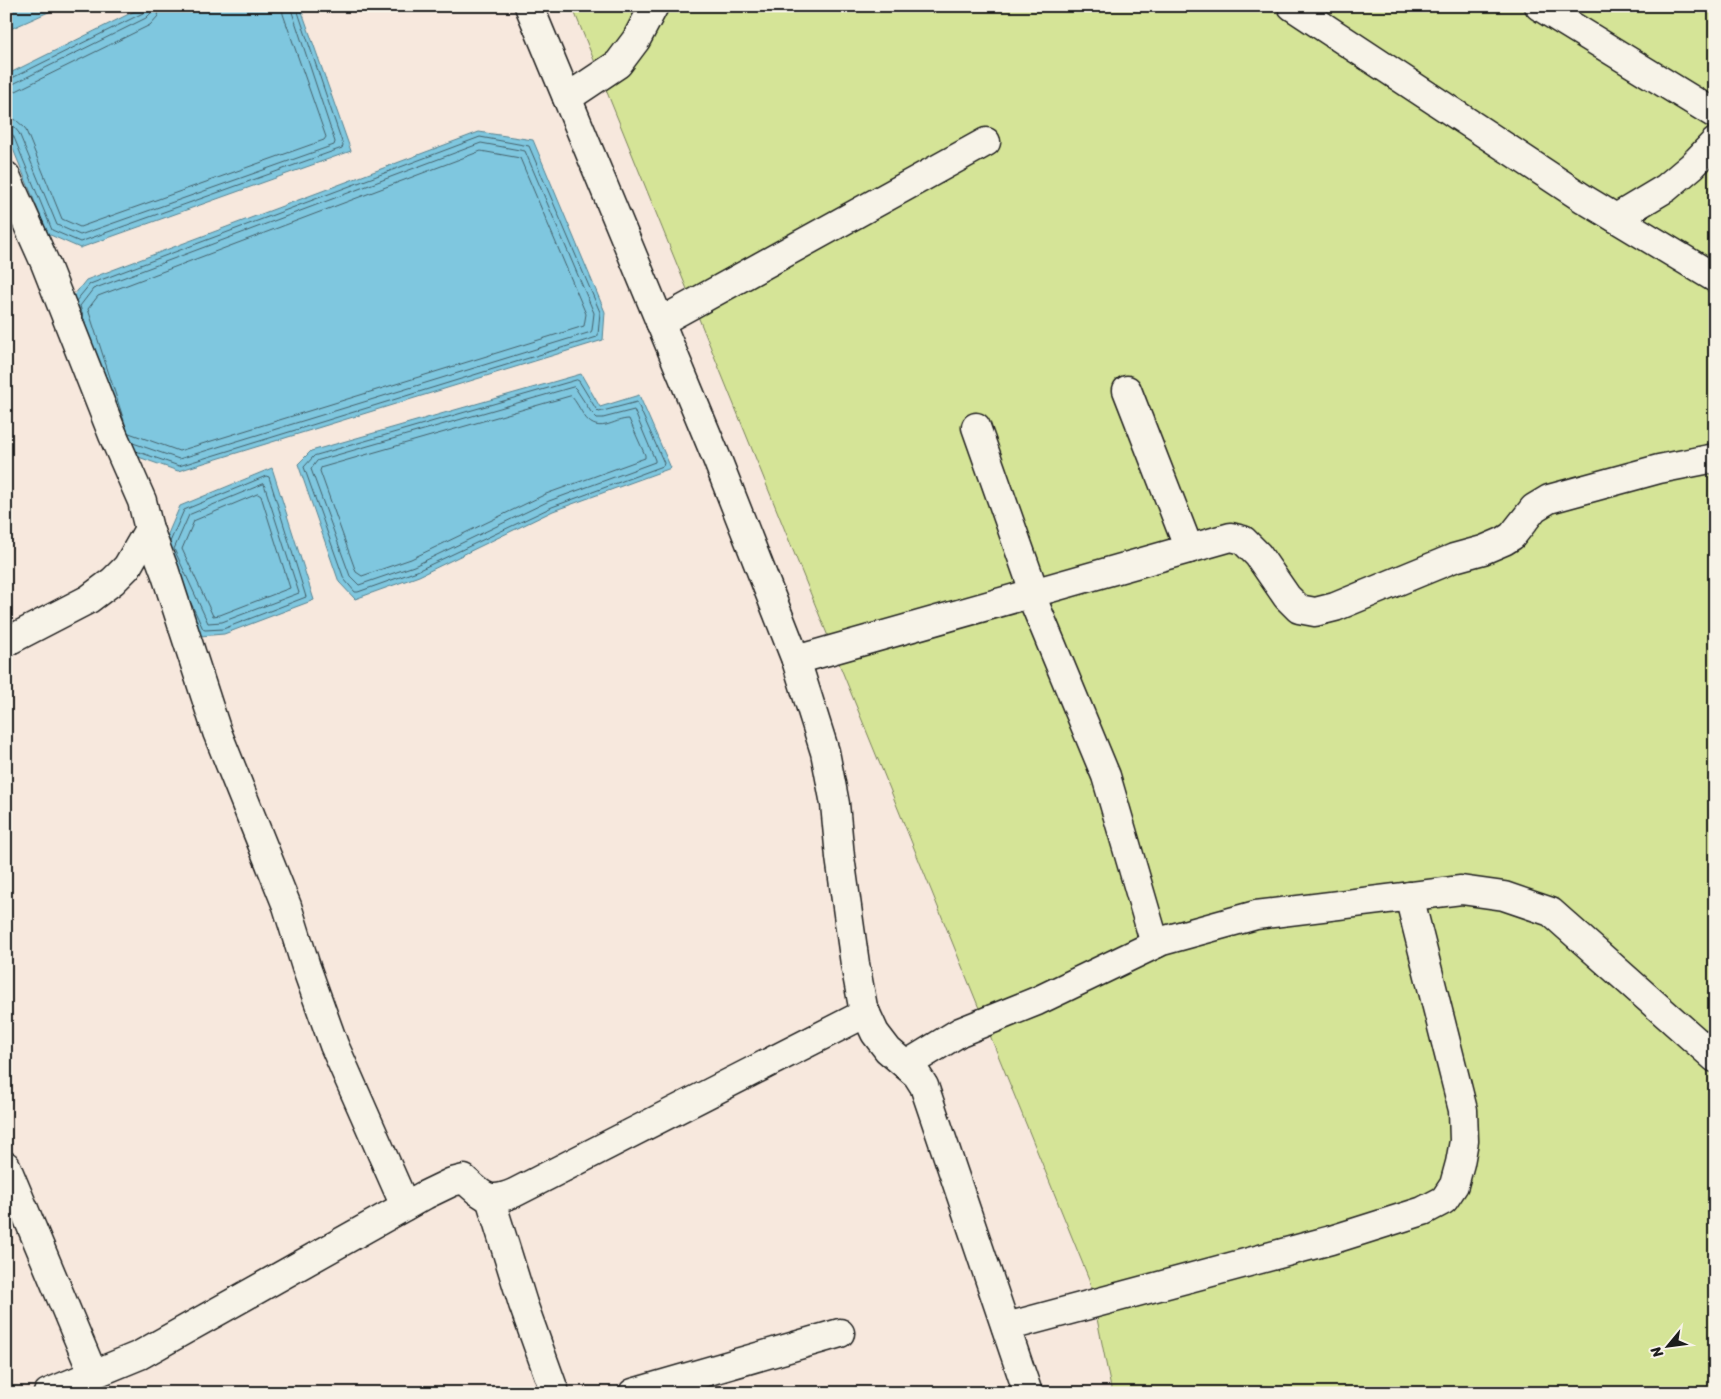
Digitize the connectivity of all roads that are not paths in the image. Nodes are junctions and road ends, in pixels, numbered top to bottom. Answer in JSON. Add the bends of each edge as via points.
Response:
{"nodes":[{"id":1,"x":529,"y":6,"type":"edge"},
{"id":2,"x":654,"y":6,"type":"edge"},
{"id":3,"x":1292,"y":6,"type":"edge"},
{"id":4,"x":1539,"y":6,"type":"edge"},
{"id":5,"x":567,"y":98,"type":"junction"},
{"id":6,"x":1715,"y":114,"type":"edge"},
{"id":7,"x":986,"y":142,"type":"dead end"},
{"id":8,"x":1715,"y":142,"type":"edge"},
{"id":9,"x":6,"y":176,"type":"edge"},
{"id":10,"x":1616,"y":218,"type":"junction"},
{"id":11,"x":1715,"y":278,"type":"edge"},
{"id":12,"x":660,"y":322,"type":"junction"},
{"id":13,"x":1127,"y":390,"type":"dead end"},
{"id":14,"x":976,"y":427,"type":"dead end"},
{"id":15,"x":1715,"y":458,"type":"edge"},
{"id":16,"x":149,"y":529,"type":"junction"},
{"id":17,"x":1189,"y":549,"type":"junction"},
{"id":18,"x":1033,"y":594,"type":"junction"},
{"id":19,"x":6,"y":642,"type":"edge"},
{"id":20,"x":796,"y":660,"type":"junction"},
{"id":21,"x":1409,"y":896,"type":"junction"},
{"id":22,"x":1155,"y":944,"type":"junction"},
{"id":23,"x":866,"y":1013,"type":"junction"},
{"id":24,"x":1715,"y":1058,"type":"edge"},
{"id":25,"x":906,"y":1065,"type":"junction"},
{"id":26,"x":6,"y":1166,"type":"edge"},
{"id":27,"x":478,"y":1190,"type":"junction"},
{"id":28,"x":405,"y":1206,"type":"junction"},
{"id":29,"x":1006,"y":1327,"type":"junction"},
{"id":30,"x":840,"y":1333,"type":"dead end"},
{"id":31,"x":96,"y":1383,"type":"edge"},
{"id":32,"x":48,"y":1393,"type":"edge"},
{"id":33,"x":555,"y":1393,"type":"edge"},
{"id":34,"x":633,"y":1393,"type":"edge"},
{"id":35,"x":1028,"y":1393,"type":"edge"}],
"edges":[{"from":1,"to":5,"type":"street"},
{"from":2,"to":5,"type":"street","via":[[636,40],[618,64]]},
{"from":3,"to":10,"type":"street"},
{"from":4,"to":6,"type":"street"},
{"from":5,"to":12,"type":"street"},
{"from":7,"to":12,"type":"street"},
{"from":8,"to":10,"type":"street","via":[[1666,188]]},
{"from":9,"to":16,"type":"street","via":[[142,501]]},
{"from":10,"to":11,"type":"street"},
{"from":12,"to":20,"type":"street"},
{"from":13,"to":17,"type":"street"},
{"from":14,"to":18,"type":"street"},
{"from":15,"to":17,"type":"street","via":[[1659,469],[1550,499],[1534,508],[1512,536],[1504,541],[1335,607],[1314,612],[1299,609],[1258,555],[1242,540],[1231,537]]},
{"from":16,"to":19,"type":"street","via":[[127,567],[113,581],[89,599]]},
{"from":16,"to":28,"type":"street","via":[[216,732],[288,906],[334,1045]]},
{"from":17,"to":18,"type":"street"},
{"from":18,"to":20,"type":"street"},
{"from":18,"to":22,"type":"street","via":[[1106,776]]},
{"from":20,"to":23,"type":"street","via":[[825,752],[835,804],[855,964]]},
{"from":21,"to":22,"type":"street","via":[[1256,915]]},
{"from":21,"to":24,"type":"street","via":[[1461,890],[1504,896],[1551,912]]},
{"from":21,"to":29,"type":"street","via":[[1463,1110],[1464,1141],[1460,1163],[1454,1185],[1444,1200],[1423,1211],[1331,1240]]},
{"from":22,"to":25,"type":"street","via":[[1037,1001],[960,1032]]},
{"from":23,"to":25,"type":"street","via":[[888,1050]]},
{"from":23,"to":27,"type":"street","via":[[514,1193],[500,1199]]},
{"from":25,"to":29,"type":"street","via":[[924,1086]]},
{"from":26,"to":31,"type":"street"},
{"from":27,"to":28,"type":"street","via":[[452,1182]]},
{"from":27,"to":33,"type":"street","via":[[524,1304]]},
{"from":28,"to":31,"type":"street"},
{"from":29,"to":35,"type":"street"},
{"from":30,"to":34,"type":"street"},
{"from":31,"to":32,"type":"street"}]}
